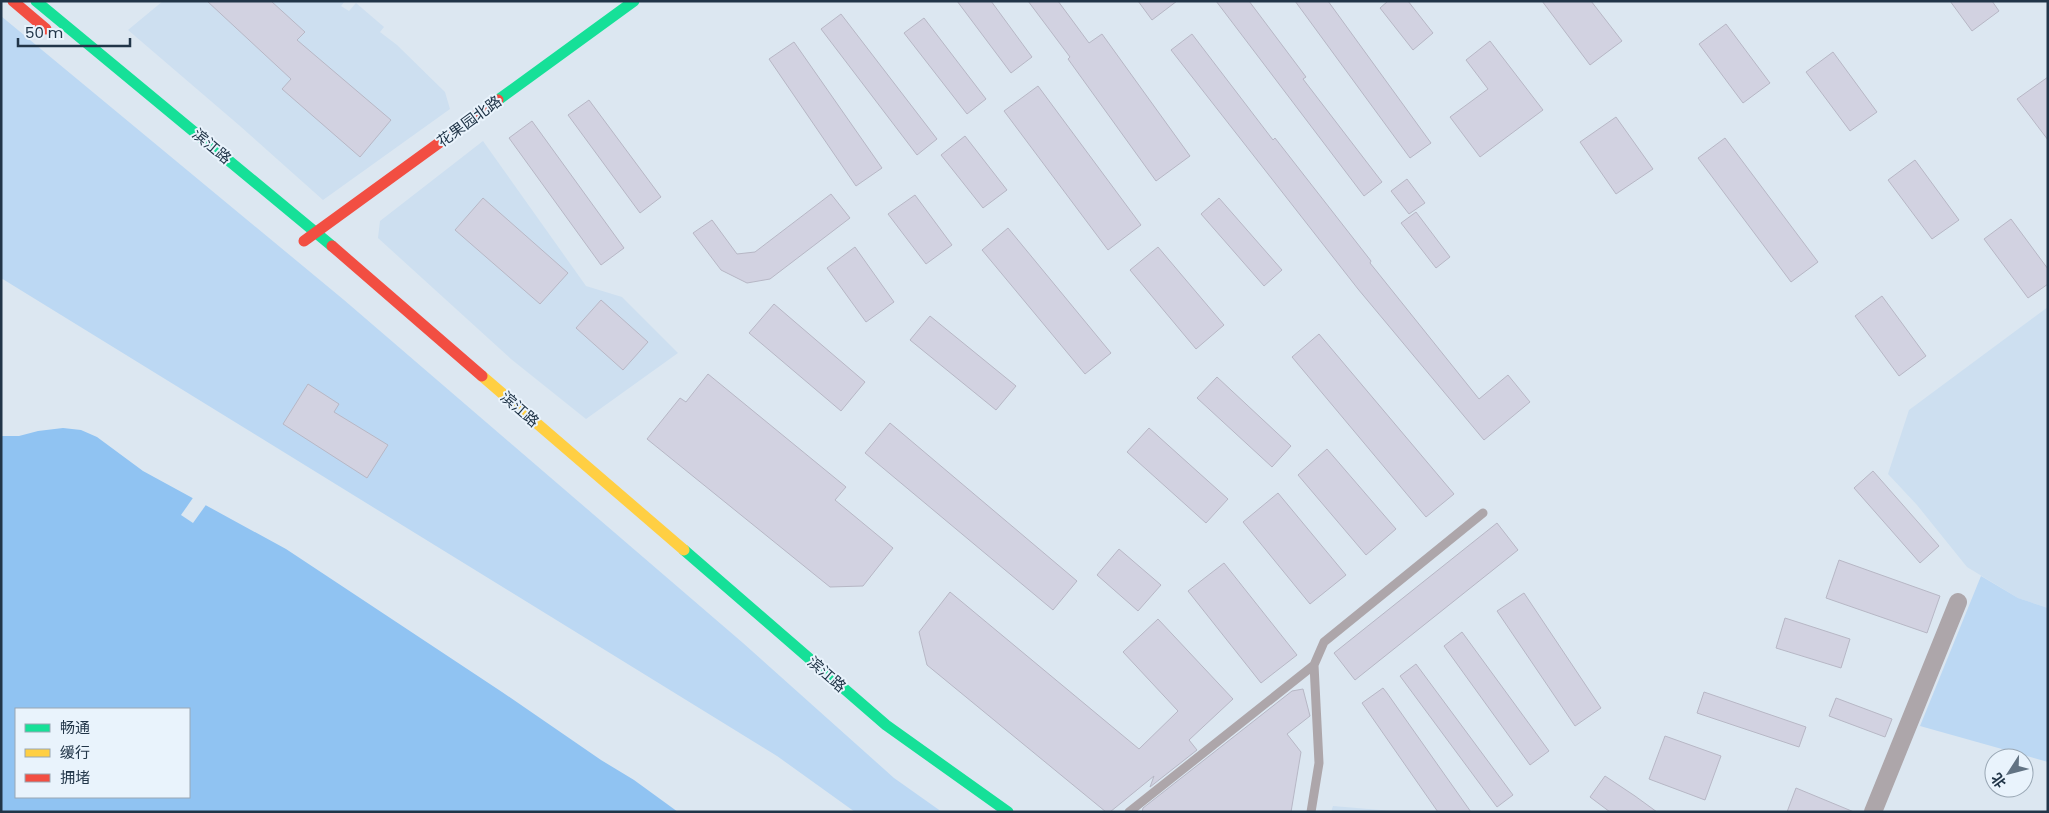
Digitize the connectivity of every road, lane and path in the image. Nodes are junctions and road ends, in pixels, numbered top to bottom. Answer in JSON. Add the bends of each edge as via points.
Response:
{"nodes":[{"id":1,"x":13,"y":1,"type":"edge"},
{"id":2,"x":36,"y":1,"type":"edge"},
{"id":3,"x":634,"y":1,"type":"edge"},
{"id":4,"x":59,"y":39,"type":"dead end"},
{"id":5,"x":316,"y":233,"type":"junction"},
{"id":6,"x":315,"y":251,"type":"dead end"},
{"id":7,"x":1483,"y":513,"type":"dead end"},
{"id":8,"x":1958,"y":602,"type":"dead end"},
{"id":9,"x":1314,"y":665,"type":"junction"},
{"id":10,"x":1008,"y":812,"type":"edge"},
{"id":11,"x":1129,"y":812,"type":"edge"},
{"id":12,"x":1311,"y":812,"type":"edge"},
{"id":13,"x":1873,"y":812,"type":"edge"}],
"edges":[{"from":1,"to":4,"type":"main road"},
{"from":2,"to":5,"type":"main road","name":"滨江路"},
{"from":3,"to":5,"type":"main road","name":"花果园北路"},
{"from":5,"to":6,"type":"main road","name":"花果园北路","via":[[300,238]]},
{"from":5,"to":10,"type":"main road","name":"滨江路","via":[[886,725]]},
{"from":7,"to":9,"type":"lane","via":[[1324,642]]},
{"from":8,"to":13,"type":"street"},
{"from":9,"to":11,"type":"lane"},
{"from":9,"to":12,"type":"lane","via":[[1319,762]]}]}
